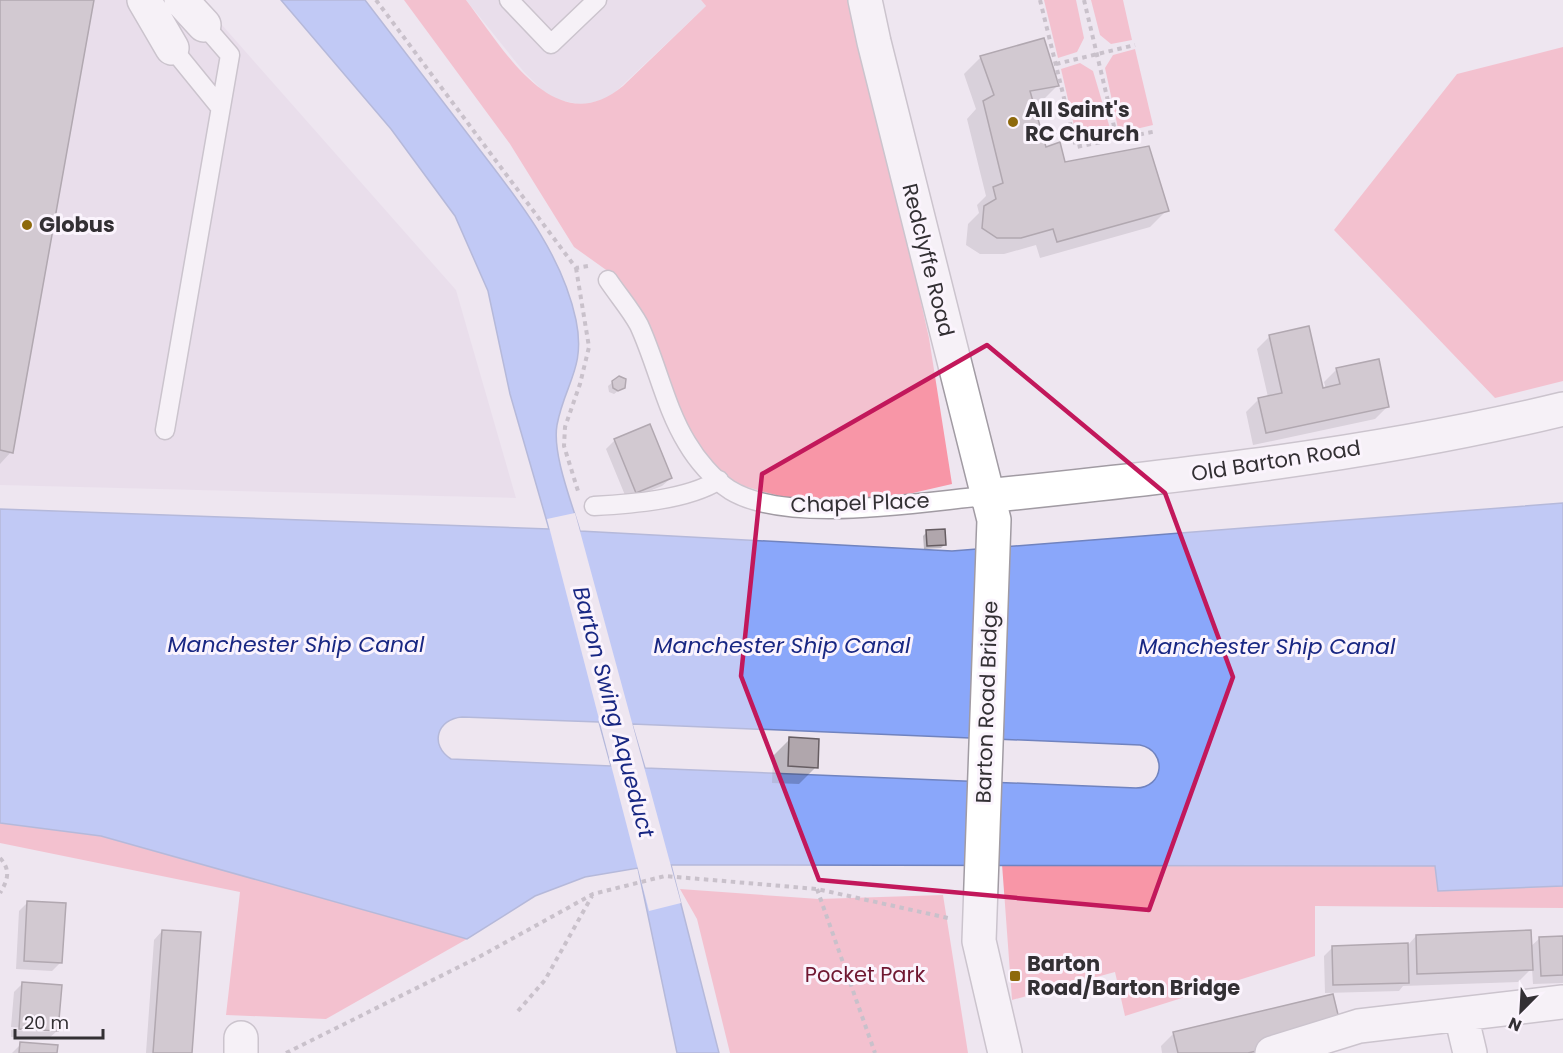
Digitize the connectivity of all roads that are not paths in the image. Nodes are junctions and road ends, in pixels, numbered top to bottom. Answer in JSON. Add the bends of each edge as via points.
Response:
{"nodes":[{"id":1,"x":144,"y":0,"type":"edge"},
{"id":2,"x":181,"y":0,"type":"edge"},
{"id":3,"x":509,"y":0,"type":"edge"},
{"id":4,"x":597,"y":0,"type":"edge"},
{"id":5,"x":865,"y":0,"type":"edge"},
{"id":6,"x":204,"y":25,"type":"joint"},
{"id":7,"x":172,"y":48,"type":"joint"},
{"id":8,"x":220,"y":107,"type":"junction"},
{"id":9,"x":608,"y":280,"type":"road end"},
{"id":10,"x":1563,"y":409,"type":"edge"},
{"id":11,"x":165,"y":430,"type":"dead end"},
{"id":12,"x":719,"y":480,"type":"junction"},
{"id":13,"x":587,"y":503,"type":"road end"},
{"id":14,"x":990,"y":508,"type":"junction"},
{"id":15,"x":1563,"y":1002,"type":"edge"},
{"id":16,"x":1461,"y":1014,"type":"junction"},
{"id":17,"x":1005,"y":1053,"type":"edge"},
{"id":18,"x":1272,"y":1053,"type":"edge"},
{"id":19,"x":1470,"y":1053,"type":"edge"}],
"edges":[{"from":1,"to":7,"type":"main road"},
{"from":2,"to":6,"type":"main road"},
{"from":3,"to":4,"type":"lane","via":[[550,44]]},
{"from":5,"to":14,"type":"main road","name":"Redclyffe Road"},
{"from":6,"to":8,"type":"lane","via":[[230,55]]},
{"from":7,"to":8,"type":"lane"},
{"from":8,"to":11,"type":"lane"},
{"from":9,"to":12,"type":"lane","name":"Chapel Place","via":[[638,325],[687,443]]},
{"from":10,"to":14,"type":"main road","name":"Old Barton Road","via":[[1474,431]]},
{"from":12,"to":13,"type":"lane","via":[[707,487],[626,504]]},
{"from":12,"to":14,"type":"lane","name":"Chapel Place","via":[[730,490],[768,505],[810,509]]},
{"from":14,"to":17,"type":"main road","name":"Barton Road Bridge","via":[[980,941]]},
{"from":15,"to":16,"type":"main road"},
{"from":16,"to":18,"type":"main road","via":[[1359,1026]]},
{"from":16,"to":19,"type":"main road"}]}
